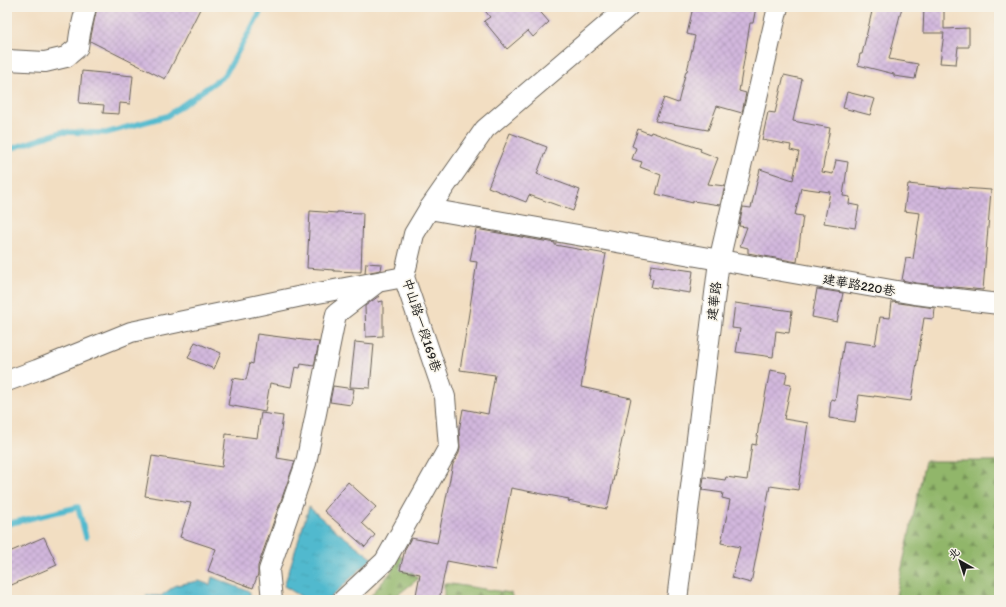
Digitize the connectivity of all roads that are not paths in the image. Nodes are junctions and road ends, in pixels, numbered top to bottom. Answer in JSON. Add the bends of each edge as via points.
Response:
{"nodes":[{"id":1,"x":86,"y":7,"type":"edge"},
{"id":2,"x":628,"y":7,"type":"edge"},
{"id":3,"x":778,"y":7,"type":"edge"},
{"id":4,"x":7,"y":60,"type":"edge"},
{"id":5,"x":429,"y":209,"type":"junction"},
{"id":6,"x":719,"y":261,"type":"junction"},
{"id":7,"x":404,"y":277,"type":"junction"},
{"id":8,"x":378,"y":282,"type":"junction"},
{"id":9,"x":999,"y":304,"type":"edge"},
{"id":10,"x":7,"y":381,"type":"edge"},
{"id":11,"x":272,"y":600,"type":"edge"},
{"id":12,"x":343,"y":600,"type":"edge"},
{"id":13,"x":677,"y":600,"type":"edge"}],
"edges":[{"from":1,"to":4,"type":"street","via":[[78,47],[66,57],[46,62]]},
{"from":2,"to":5,"type":"street","name":"中山路一段169巷","via":[[485,129]]},
{"from":3,"to":6,"type":"street","name":"建華路"},
{"from":5,"to":6,"type":"street","name":"建華路220巷"},
{"from":5,"to":7,"type":"street","name":"中山路一段169巷","via":[[414,234]]},
{"from":6,"to":9,"type":"street","name":"建華路220巷","via":[[914,294]]},
{"from":6,"to":13,"type":"street","name":"建華路"},
{"from":7,"to":8,"type":"street"},
{"from":7,"to":12,"type":"street","name":"中山路一段169巷","via":[[445,397],[448,447],[385,561]]},
{"from":8,"to":10,"type":"street","via":[[131,332]]},
{"from":8,"to":11,"type":"street","via":[[336,314],[306,462],[269,570]]}]}
